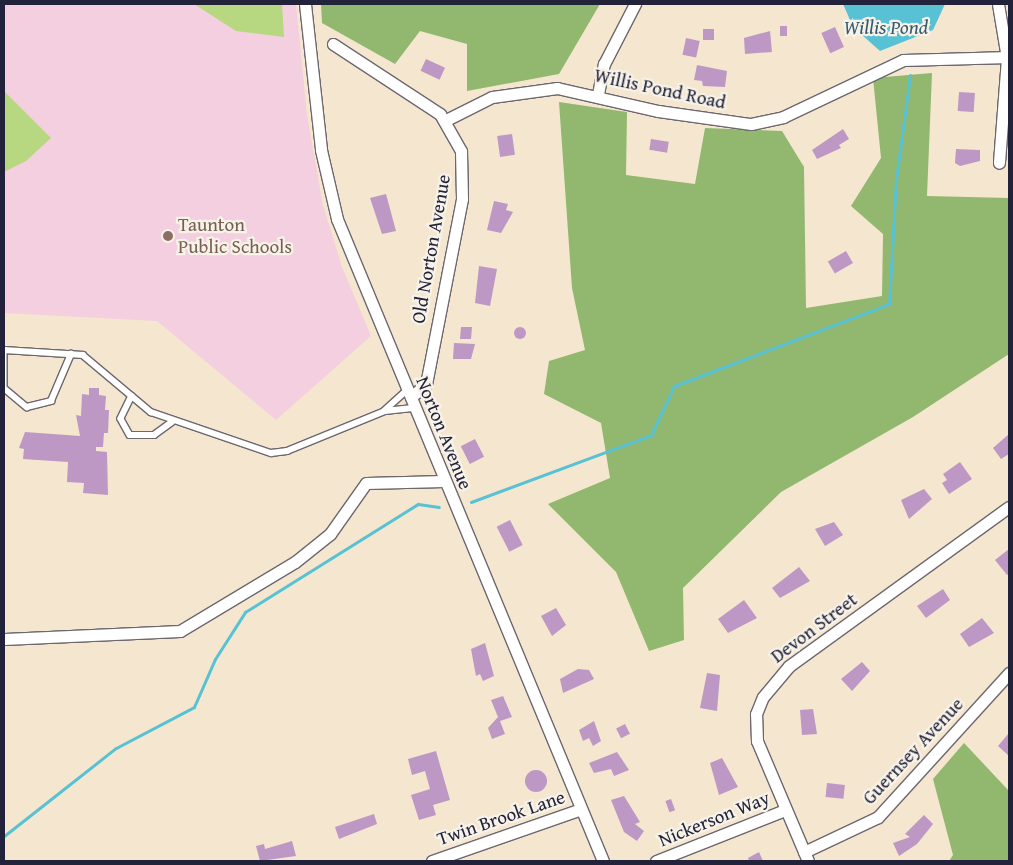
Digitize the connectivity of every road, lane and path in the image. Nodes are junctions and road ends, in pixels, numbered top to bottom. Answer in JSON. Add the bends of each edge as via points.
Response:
{"nodes":[{"id":1,"x":305,"y":4,"type":"edge"},
{"id":2,"x":635,"y":4,"type":"edge"},
{"id":3,"x":998,"y":4,"type":"edge"},
{"id":4,"x":332,"y":44,"type":"dead end"},
{"id":5,"x":1008,"y":57,"type":"edge"},
{"id":6,"x":598,"y":94,"type":"junction"},
{"id":7,"x":446,"y":120,"type":"junction"},
{"id":8,"x":999,"y":163,"type":"dead end"},
{"id":9,"x":4,"y":350,"type":"edge"},
{"id":10,"x":70,"y":354,"type":"junction"},
{"id":11,"x":409,"y":393,"type":"junction"},
{"id":12,"x":132,"y":396,"type":"junction"},
{"id":13,"x":415,"y":408,"type":"junction"},
{"id":14,"x":385,"y":411,"type":"junction"},
{"id":15,"x":172,"y":422,"type":"junction"},
{"id":16,"x":444,"y":481,"type":"junction"},
{"id":17,"x":1009,"y":507,"type":"edge"},
{"id":18,"x":4,"y":639,"type":"edge"},
{"id":19,"x":1009,"y":672,"type":"edge"},
{"id":20,"x":581,"y":809,"type":"junction"},
{"id":21,"x":784,"y":810,"type":"junction"},
{"id":22,"x":806,"y":857,"type":"edge"},
{"id":23,"x":432,"y":861,"type":"edge"},
{"id":24,"x":603,"y":861,"type":"edge"},
{"id":25,"x":656,"y":861,"type":"edge"}],
"edges":[{"from":1,"to":11,"type":"street","name":"Norton Avenue","via":[[328,186],[343,236]]},
{"from":2,"to":6,"type":"street","via":[[604,64]]},
{"from":3,"to":5,"type":"street"},
{"from":4,"to":7,"type":"street"},
{"from":5,"to":6,"type":"street","name":"Willis Pond Road","via":[[974,55],[903,60],[783,117],[751,124],[658,111]]},
{"from":5,"to":8,"type":"street"},
{"from":6,"to":7,"type":"street","name":"Willis Pond Road","via":[[564,88],[518,92],[492,97]]},
{"from":7,"to":11,"type":"street","name":"Old Norton Avenue","via":[[460,151],[463,193],[426,384]]},
{"from":9,"to":10,"type":"lane"},
{"from":9,"to":10,"type":"lane","via":[[4,388],[27,407],[51,401]]},
{"from":10,"to":12,"type":"lane","via":[[83,355]]},
{"from":11,"to":13,"type":"street","name":"Norton Avenue"},
{"from":11,"to":14,"type":"lane"},
{"from":12,"to":15,"type":"lane"},
{"from":12,"to":15,"type":"lane","via":[[121,419],[130,435],[154,434]]},
{"from":13,"to":14,"type":"lane"},
{"from":13,"to":16,"type":"street","name":"Norton Avenue"},
{"from":14,"to":15,"type":"lane","via":[[287,451],[271,453],[222,434]]},
{"from":16,"to":18,"type":"street","via":[[366,482],[330,534],[295,562],[180,630]]},
{"from":16,"to":20,"type":"street","name":"Norton Avenue"},
{"from":17,"to":21,"type":"street","name":"Devon Street","via":[[788,666],[768,688],[756,714],[756,732]]},
{"from":19,"to":22,"type":"street","name":"Guernsey Avenue","via":[[878,816]]},
{"from":20,"to":23,"type":"street","name":"Twin Brook Lane"},
{"from":20,"to":24,"type":"street","name":"Norton Avenue"},
{"from":21,"to":22,"type":"street","name":"Devon Street"},
{"from":21,"to":25,"type":"street","name":"Nickerson Way"}]}
